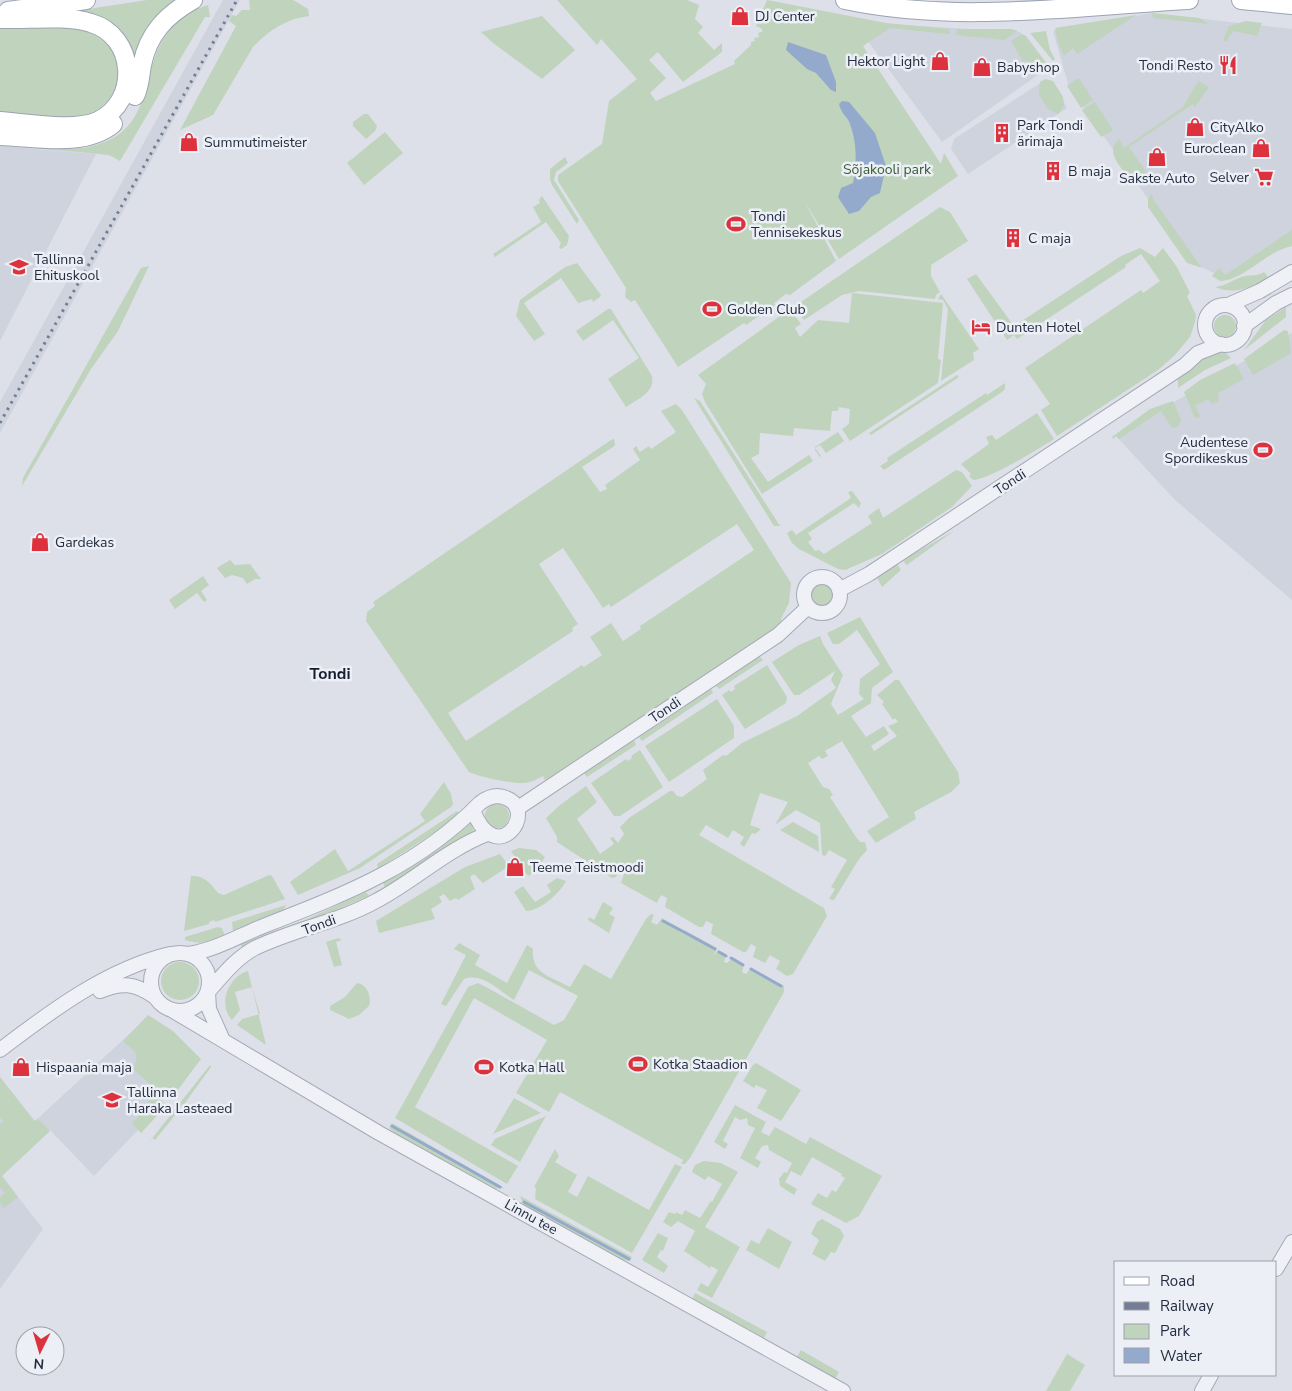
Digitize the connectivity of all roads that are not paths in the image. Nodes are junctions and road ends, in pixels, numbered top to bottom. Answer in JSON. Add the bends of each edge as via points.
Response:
{"nodes":[{"id":1,"x":86,"y":0,"type":"edge"},
{"id":2,"x":193,"y":0,"type":"edge"},
{"id":3,"x":844,"y":0,"type":"edge"},
{"id":4,"x":1189,"y":0,"type":"edge"},
{"id":5,"x":1241,"y":0,"type":"edge"},
{"id":6,"x":1292,"y":4,"type":"edge"},
{"id":7,"x":0,"y":12,"type":"edge"},
{"id":8,"x":0,"y":19,"type":"edge"},
{"id":9,"x":0,"y":122,"type":"edge"},
{"id":10,"x":0,"y":136,"type":"edge"},
{"id":11,"x":1292,"y":272,"type":"edge"},
{"id":12,"x":1292,"y":295,"type":"edge"},
{"id":13,"x":1228,"y":305,"type":"junction"},
{"id":14,"x":1205,"y":324,"type":"junction"},
{"id":15,"x":1244,"y":326,"type":"junction"},
{"id":16,"x":1221,"y":344,"type":"junction"},
{"id":17,"x":1178,"y":368,"type":"junction"},
{"id":18,"x":839,"y":590,"type":"junction"},
{"id":19,"x":808,"y":607,"type":"junction"},
{"id":20,"x":518,"y":808,"type":"junction"},
{"id":21,"x":473,"y":810,"type":"junction"},
{"id":22,"x":487,"y":834,"type":"junction"},
{"id":23,"x":170,"y":954,"type":"junction"},
{"id":24,"x":188,"y":954,"type":"junction"},
{"id":25,"x":208,"y":992,"type":"junction"},
{"id":26,"x":80,"y":995,"type":"junction"},
{"id":27,"x":155,"y":996,"type":"junction"},
{"id":28,"x":170,"y":1009,"type":"junction"},
{"id":29,"x":222,"y":1038,"type":"junction"},
{"id":30,"x":0,"y":1050,"type":"edge"},
{"id":31,"x":1292,"y":1242,"type":"edge"},
{"id":32,"x":1277,"y":1267,"type":"edge"},
{"id":33,"x":1211,"y":1376,"type":"edge"},
{"id":34,"x":843,"y":1391,"type":"edge"},
{"id":35,"x":1202,"y":1391,"type":"edge"}],
"edges":[{"from":1,"to":7,"type":"main road"},
{"from":2,"to":10,"type":"main road","via":[[164,19],[154,33],[145,50],[137,92],[122,117],[108,128],[92,136],[77,138]]},
{"from":3,"to":4,"type":"main road","via":[[976,12],[1060,10]]},
{"from":5,"to":6,"type":"main road"},
{"from":8,"to":9,"type":"main road","via":[[92,23],[110,33],[120,45],[128,73],[120,101],[99,120],[85,125]]},
{"from":11,"to":13,"type":"street","via":[[1260,292]]},
{"from":12,"to":15,"type":"street"},
{"from":13,"to":14,"type":"street","via":[[1212,310]]},
{"from":13,"to":15,"type":"street","via":[[1240,312]]},
{"from":14,"to":16,"type":"street","via":[[1208,336]]},
{"from":14,"to":17,"type":"street","name":"Tondi"},
{"from":15,"to":16,"type":"street","via":[[1237,340]]},
{"from":16,"to":17,"type":"street","name":"Tondi","via":[[1198,353]]},
{"from":17,"to":18,"type":"street","name":"Tondi","via":[[901,554]]},
{"from":18,"to":19,"type":"street","via":[[839,601],[831,610],[819,613]]},
{"from":18,"to":19,"type":"street","via":[[832,580],[815,578],[804,591]]},
{"from":19,"to":20,"type":"street","name":"Tondi","via":[[778,635]]},
{"from":20,"to":21,"type":"street","via":[[500,796],[486,799]]},
{"from":20,"to":22,"type":"street","via":[[518,821],[508,835]]},
{"from":21,"to":22,"type":"street","via":[[478,824]]},
{"from":21,"to":24,"type":"street","name":"Tondi","via":[[429,848],[360,887],[208,951]]},
{"from":22,"to":25,"type":"street","name":"Tondi","via":[[453,851],[376,901],[255,948],[229,967]]},
{"from":23,"to":24,"type":"street"},
{"from":23,"to":26,"type":"street","via":[[90,986]]},
{"from":23,"to":27,"type":"street","via":[[155,967],[152,975]]},
{"from":24,"to":25,"type":"street","via":[[199,959],[206,968],[210,983]]},
{"from":25,"to":28,"type":"street","via":[[195,1008]]},
{"from":25,"to":29,"type":"street","via":[[209,1009]]},
{"from":26,"to":27,"type":"street","via":[[117,984],[129,984]]},
{"from":26,"to":30,"type":"street","via":[[55,1009]]},
{"from":27,"to":28,"type":"street"},
{"from":28,"to":29,"type":"street","name":"Linnu tee"},
{"from":29,"to":34,"type":"street","name":"Linnu tee","via":[[379,1133]]},
{"from":31,"to":32,"type":"street"},
{"from":33,"to":35,"type":"street"}]}
